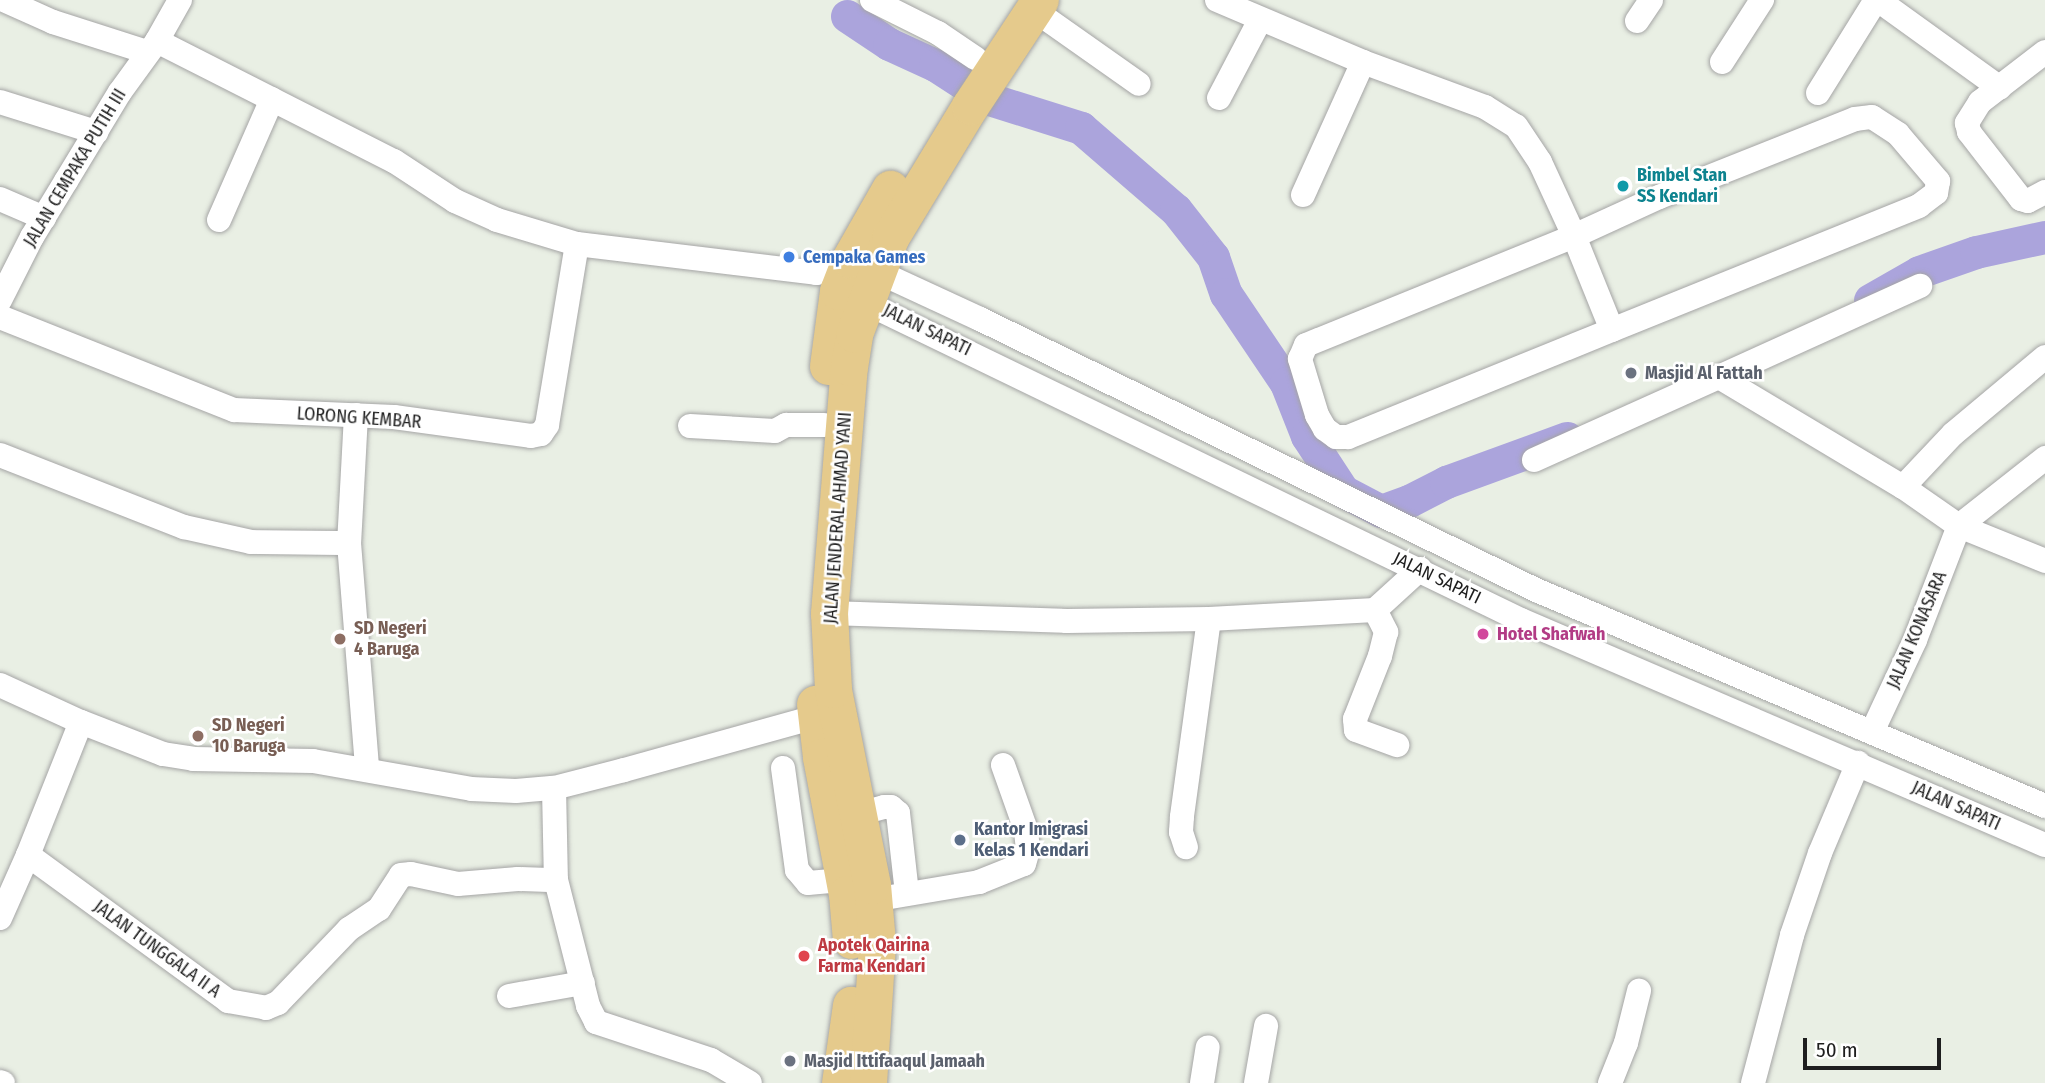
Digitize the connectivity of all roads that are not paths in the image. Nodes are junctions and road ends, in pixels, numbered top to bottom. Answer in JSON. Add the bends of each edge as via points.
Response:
{"nodes":[{"id":1,"x":4,"y":0,"type":"edge"},
{"id":2,"x":180,"y":0,"type":"edge"},
{"id":3,"x":872,"y":0,"type":"edge"},
{"id":4,"x":1217,"y":0,"type":"edge"},
{"id":5,"x":1651,"y":0,"type":"edge"},
{"id":6,"x":1762,"y":0,"type":"edge"},
{"id":7,"x":1877,"y":0,"type":"edge"},
{"id":8,"x":1028,"y":3,"type":"edge"},
{"id":9,"x":1259,"y":20,"type":"junction"},
{"id":10,"x":1637,"y":21,"type":"dead end"},
{"id":11,"x":152,"y":47,"type":"junction"},
{"id":12,"x":2045,"y":52,"type":"edge"},
{"id":13,"x":1363,"y":62,"type":"junction"},
{"id":14,"x":1722,"y":62,"type":"dead end"},
{"id":15,"x":1139,"y":84,"type":"dead end"},
{"id":16,"x":968,"y":85,"type":"junction"},
{"id":17,"x":2000,"y":88,"type":"junction"},
{"id":18,"x":1818,"y":93,"type":"dead end"},
{"id":19,"x":1219,"y":98,"type":"dead end"},
{"id":20,"x":272,"y":99,"type":"junction"},
{"id":21,"x":0,"y":102,"type":"edge"},
{"id":22,"x":96,"y":132,"type":"junction"},
{"id":23,"x":2045,"y":192,"type":"edge"},
{"id":24,"x":1303,"y":195,"type":"dead end"},
{"id":25,"x":0,"y":199,"type":"edge"},
{"id":26,"x":44,"y":218,"type":"junction"},
{"id":27,"x":219,"y":220,"type":"dead end"},
{"id":28,"x":1574,"y":236,"type":"junction"},
{"id":29,"x":577,"y":244,"type":"junction"},
{"id":30,"x":850,"y":279,"type":"junction"},
{"id":31,"x":1920,"y":286,"type":"dead end"},
{"id":32,"x":0,"y":300,"type":"edge"},
{"id":33,"x":0,"y":317,"type":"edge"},
{"id":34,"x":1612,"y":330,"type":"junction"},
{"id":35,"x":2045,"y":356,"type":"edge"},
{"id":36,"x":1719,"y":377,"type":"junction"},
{"id":37,"x":356,"y":415,"type":"junction"},
{"id":38,"x":824,"y":425,"type":"junction"},
{"id":39,"x":690,"y":426,"type":"dead end"},
{"id":40,"x":0,"y":455,"type":"edge"},
{"id":41,"x":2045,"y":458,"type":"edge"},
{"id":42,"x":1534,"y":460,"type":"dead end"},
{"id":43,"x":1903,"y":487,"type":"junction"},
{"id":44,"x":1959,"y":526,"type":"junction"},
{"id":45,"x":349,"y":543,"type":"junction"},
{"id":46,"x":2045,"y":561,"type":"edge"},
{"id":47,"x":1420,"y":569,"type":"junction"},
{"id":48,"x":1536,"y":590,"type":"junction"},
{"id":49,"x":1375,"y":610,"type":"junction"},
{"id":50,"x":829,"y":613,"type":"junction"},
{"id":51,"x":1209,"y":619,"type":"junction"},
{"id":52,"x":1521,"y":620,"type":"junction"},
{"id":53,"x":0,"y":685,"type":"edge"},
{"id":54,"x":826,"y":713,"type":"junction"},
{"id":55,"x":81,"y":722,"type":"junction"},
{"id":56,"x":1872,"y":732,"type":"junction"},
{"id":57,"x":1397,"y":745,"type":"dead end"},
{"id":58,"x":1858,"y":764,"type":"junction"},
{"id":59,"x":1003,"y":765,"type":"dead end"},
{"id":60,"x":783,"y":768,"type":"dead end"},
{"id":61,"x":367,"y":769,"type":"junction"},
{"id":62,"x":554,"y":788,"type":"junction"},
{"id":63,"x":2045,"y":806,"type":"edge"},
{"id":64,"x":2045,"y":845,"type":"edge"},
{"id":65,"x":1186,"y":847,"type":"dead end"},
{"id":66,"x":16,"y":868,"type":"edge"},
{"id":67,"x":556,"y":880,"type":"junction"},
{"id":68,"x":875,"y":891,"type":"junction"},
{"id":69,"x":0,"y":918,"type":"edge"},
{"id":70,"x":583,"y":982,"type":"junction"},
{"id":71,"x":1639,"y":992,"type":"dead end"},
{"id":72,"x":509,"y":996,"type":"dead end"},
{"id":73,"x":1266,"y":1026,"type":"dead end"},
{"id":74,"x":1208,"y":1047,"type":"dead end"},
{"id":75,"x":851,"y":1082,"type":"edge"},
{"id":76,"x":750,"y":1083,"type":"edge"},
{"id":77,"x":1202,"y":1083,"type":"edge"},
{"id":78,"x":1256,"y":1083,"type":"edge"},
{"id":79,"x":1609,"y":1083,"type":"edge"},
{"id":80,"x":1753,"y":1083,"type":"edge"}],
"edges":[{"from":1,"to":11,"type":"street","via":[[42,18]]},
{"from":2,"to":11,"type":"street","name":"JALAN CEMPAKA PUTIH III"},
{"from":3,"to":16,"type":"street","via":[[938,33]]},
{"from":4,"to":9,"type":"street"},
{"from":5,"to":10,"type":"street"},
{"from":6,"to":14,"type":"street"},
{"from":7,"to":17,"type":"street"},
{"from":7,"to":18,"type":"street"},
{"from":8,"to":15,"type":"street"},
{"from":8,"to":16,"type":"highway","name":"JALAN JENDERAL AHMAD YANI"},
{"from":9,"to":13,"type":"street"},
{"from":9,"to":19,"type":"street"},
{"from":11,"to":20,"type":"street"},
{"from":11,"to":22,"type":"street","name":"JALAN CEMPAKA PUTIH III"},
{"from":12,"to":17,"type":"street"},
{"from":13,"to":24,"type":"street"},
{"from":13,"to":28,"type":"street","via":[[1485,107],[1516,125],[1540,162]]},
{"from":16,"to":30,"type":"highway","name":"JALAN JENDERAL AHMAD YANI","via":[[890,238]]},
{"from":17,"to":23,"type":"street","via":[[1975,108],[1967,124],[1969,132],[2021,199],[2028,201]]},
{"from":20,"to":27,"type":"street"},
{"from":20,"to":29,"type":"street","via":[[394,161],[455,201],[497,220]]},
{"from":21,"to":22,"type":"street"},
{"from":22,"to":26,"type":"street","name":"JALAN CEMPAKA PUTIH III"},
{"from":25,"to":26,"type":"street"},
{"from":26,"to":32,"type":"street","name":"JALAN CEMPAKA PUTIH III"},
{"from":28,"to":34,"type":"street"},
{"from":28,"to":34,"type":"street","via":[[1306,345],[1300,359],[1317,415],[1330,433],[1348,437]]},
{"from":28,"to":34,"type":"street","via":[[1855,119],[1872,117],[1898,134],[1938,181],[1936,192],[1919,206]]},
{"from":29,"to":30,"type":"street"},
{"from":29,"to":37,"type":"street","name":"LORONG KEMBAR","via":[[558,374],[548,425],[541,434],[513,435]]},
{"from":30,"to":38,"type":"highway","name":"JALAN JENDERAL AHMAD YANI","via":[[829,338]]},
{"from":30,"to":47,"type":"street","name":"JALAN SAPATI"},
{"from":30,"to":48,"type":"street","name":"JALAN SAPATI"},
{"from":30,"to":50,"type":"highway","name":"JALAN JENDERAL AHMAD YANI","via":[[854,334]]},
{"from":31,"to":36,"type":"street"},
{"from":33,"to":37,"type":"street","name":"LORONG KEMBAR","via":[[234,410]]},
{"from":35,"to":43,"type":"street","via":[[1953,434]]},
{"from":36,"to":42,"type":"street"},
{"from":36,"to":43,"type":"street"},
{"from":37,"to":45,"type":"street"},
{"from":38,"to":39,"type":"street","via":[[786,425],[775,431]]},
{"from":38,"to":54,"type":"highway","name":"JALAN JENDERAL AHMAD YANI","via":[[814,545],[812,660]]},
{"from":40,"to":45,"type":"street","via":[[184,527],[251,542]]},
{"from":41,"to":44,"type":"street"},
{"from":43,"to":44,"type":"street"},
{"from":44,"to":46,"type":"street"},
{"from":44,"to":56,"type":"street","name":"JALAN KONASARA","via":[[1915,640]]},
{"from":45,"to":61,"type":"street"},
{"from":47,"to":49,"type":"street"},
{"from":47,"to":52,"type":"street","name":"JALAN SAPATI"},
{"from":48,"to":52,"type":"street"},
{"from":48,"to":56,"type":"street","name":"JALAN SAPATI"},
{"from":49,"to":51,"type":"street"},
{"from":49,"to":57,"type":"street","via":[[1386,632],[1355,719],[1356,730]]},
{"from":50,"to":51,"type":"street","via":[[1068,621]]},
{"from":50,"to":54,"type":"highway","name":"JALAN JENDERAL AHMAD YANI"},
{"from":51,"to":65,"type":"street","via":[[1182,817]]},
{"from":52,"to":58,"type":"street","name":"JALAN SAPATI"},
{"from":53,"to":55,"type":"street"},
{"from":54,"to":62,"type":"street"},
{"from":54,"to":68,"type":"highway","name":"JALAN JENDERAL AHMAD YANI"},
{"from":54,"to":68,"type":"highway","name":"JALAN JENDERAL AHMAD YANI","via":[[858,814]]},
{"from":55,"to":61,"type":"street","via":[[163,754],[192,759],[313,761]]},
{"from":55,"to":66,"type":"street"},
{"from":56,"to":63,"type":"street","name":"JALAN SAPATI"},
{"from":58,"to":64,"type":"street","name":"JALAN SAPATI"},
{"from":58,"to":80,"type":"street","via":[[1792,935]]},
{"from":59,"to":68,"type":"street","via":[[1026,830],[1024,864],[979,882]]},
{"from":60,"to":68,"type":"street","via":[[797,870],[808,883]]},
{"from":61,"to":62,"type":"street","via":[[471,789]]},
{"from":62,"to":67,"type":"street"},
{"from":66,"to":67,"type":"street","name":"JALAN TUNGGALA II A","via":[[228,1001],[266,1008],[278,1003],[349,929],[379,909],[401,875],[458,884]]},
{"from":66,"to":69,"type":"street"},
{"from":67,"to":70,"type":"street"},
{"from":68,"to":75,"type":"highway","name":"JALAN JENDERAL AHMAD YANI","via":[[877,942]]},
{"from":70,"to":72,"type":"street"},
{"from":70,"to":76,"type":"street","via":[[596,1022],[711,1060]]},
{"from":71,"to":79,"type":"street","via":[[1626,1043]]},
{"from":73,"to":78,"type":"street"},
{"from":74,"to":77,"type":"street"}]}
